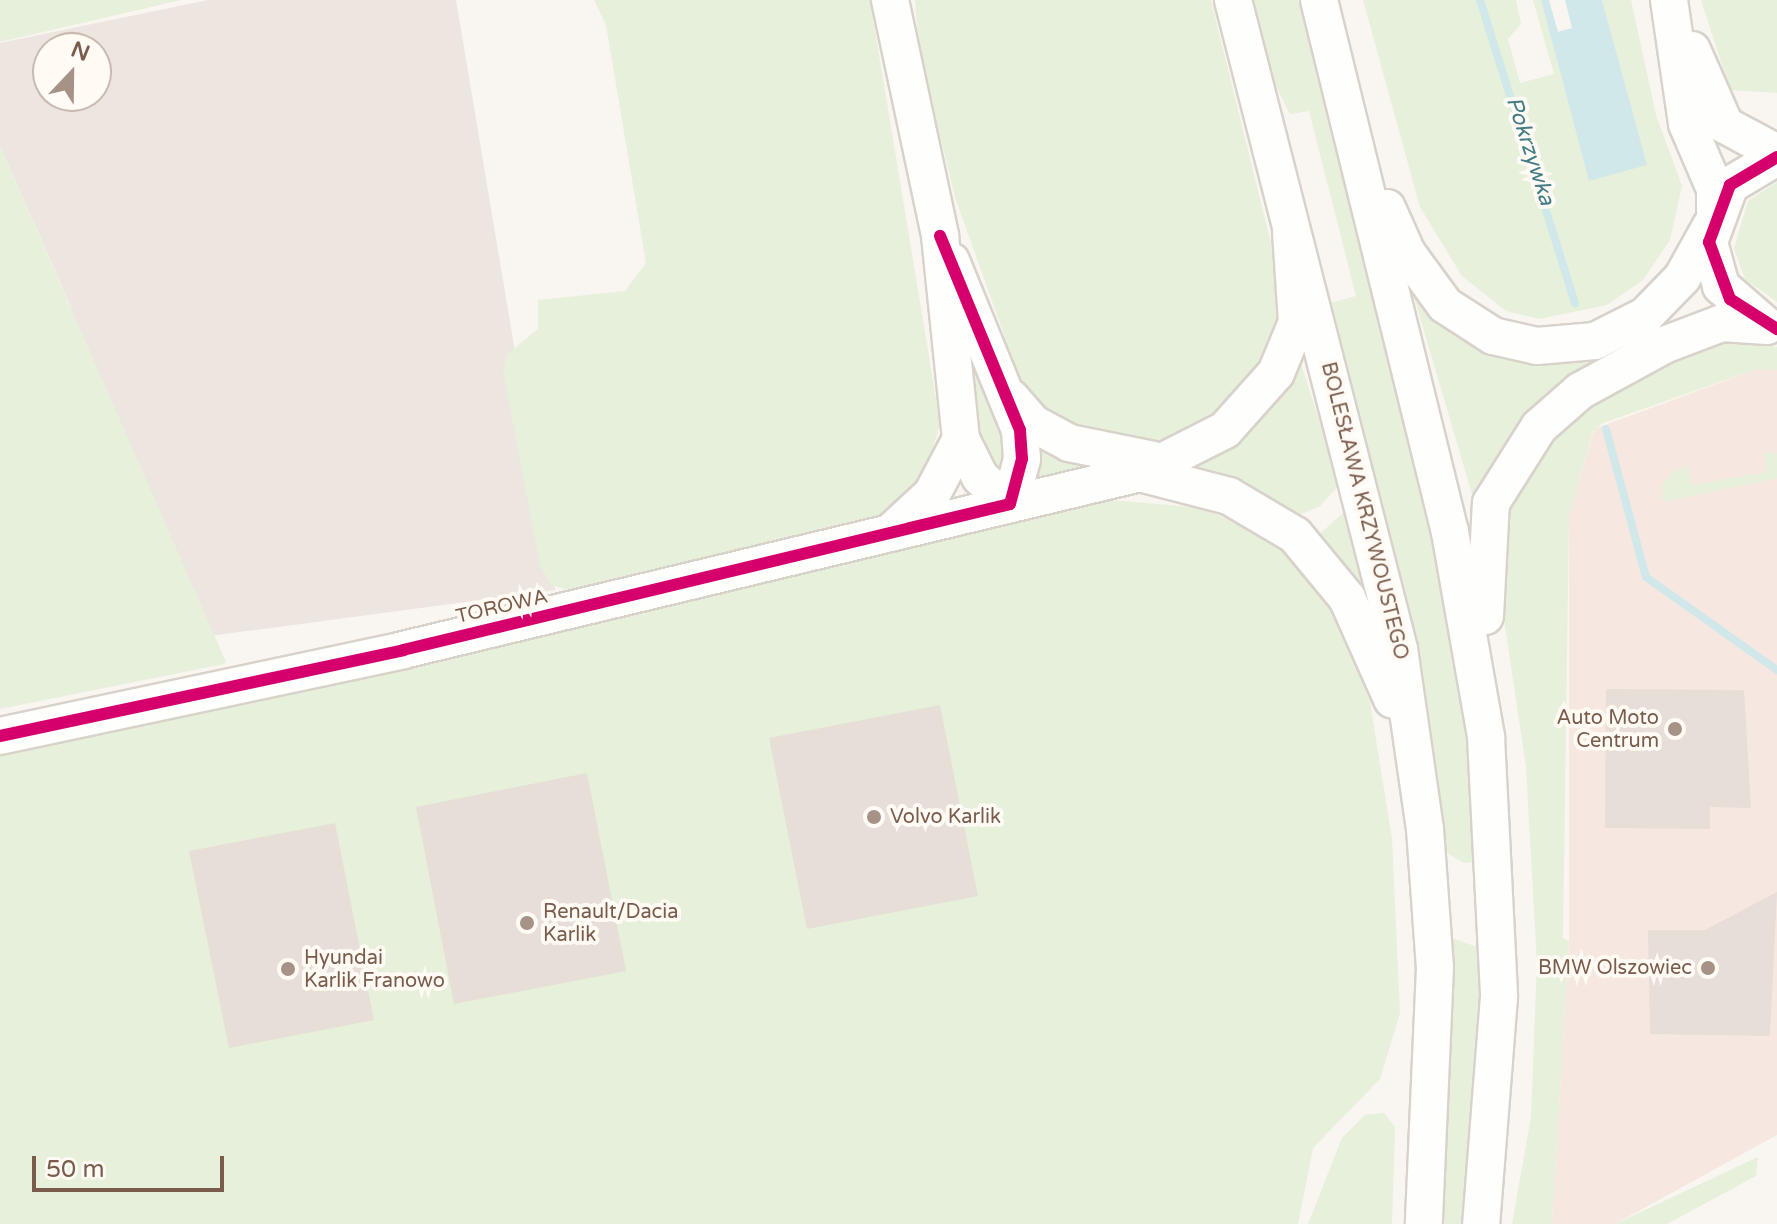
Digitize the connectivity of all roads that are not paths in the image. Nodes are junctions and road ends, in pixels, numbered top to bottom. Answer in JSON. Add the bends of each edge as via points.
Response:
{"nodes":[{"id":1,"x":890,"y":0,"type":"edge"},
{"id":2,"x":1233,"y":0,"type":"edge"},
{"id":3,"x":1319,"y":0,"type":"edge"},
{"id":4,"x":1669,"y":0,"type":"edge"},
{"id":5,"x":1676,"y":0,"type":"edge"},
{"id":6,"x":1342,"y":104,"type":"junction"},
{"id":7,"x":1777,"y":155,"type":"edge"},
{"id":8,"x":1713,"y":219,"type":"junction"},
{"id":9,"x":1291,"y":232,"type":"junction"},
{"id":10,"x":940,"y":236,"type":"junction"},
{"id":11,"x":1772,"y":328,"type":"edge"},
{"id":12,"x":1004,"y":388,"type":"junction"},
{"id":13,"x":961,"y":439,"type":"junction"},
{"id":14,"x":1155,"y":465,"type":"junction"},
{"id":15,"x":1010,"y":504,"type":"junction"},
{"id":16,"x":879,"y":538,"type":"junction"},
{"id":17,"x":0,"y":736,"type":"edge"},
{"id":18,"x":1486,"y":737,"type":"junction"},
{"id":19,"x":1418,"y":774,"type":"junction"},
{"id":20,"x":1424,"y":1224,"type":"edge"},
{"id":21,"x":1481,"y":1224,"type":"edge"}],
"edges":[{"from":1,"to":10,"type":"main road"},
{"from":2,"to":9,"type":"main road","name":"BOLESŁAWA KRZYWOUSTEGO"},
{"from":3,"to":6,"type":"main road"},
{"from":4,"to":8,"type":"main road","via":[[1685,116],[1715,189]]},
{"from":5,"to":7,"type":"main road","via":[[1714,111],[1743,139]]},
{"from":6,"to":8,"type":"main road","via":[[1417,269],[1456,315],[1506,341],[1576,345],[1629,327],[1670,293]]},
{"from":6,"to":18,"type":"main road","via":[[1450,532]]},
{"from":7,"to":8,"type":"main road","via":[[1741,174]]},
{"from":8,"to":11,"type":"main road","via":[[1721,286]]},
{"from":9,"to":14,"type":"main road","via":[[1298,310],[1286,354],[1245,414]]},
{"from":9,"to":19,"type":"main road","name":"BOLESŁAWA KRZYWOUSTEGO","via":[[1390,603]]},
{"from":10,"to":12,"type":"main road"},
{"from":10,"to":13,"type":"main road"},
{"from":11,"to":18,"type":"main road","via":[[1714,325],[1613,371],[1548,417],[1511,463],[1491,503],[1484,545]]},
{"from":12,"to":14,"type":"main road","via":[[1034,424],[1069,443]]},
{"from":12,"to":15,"type":"main road","via":[[1023,449]]},
{"from":13,"to":15,"type":"main road","via":[[980,477]]},
{"from":13,"to":16,"type":"main road","via":[[925,503]]},
{"from":14,"to":15,"type":"main road","name":"TOROWA"},
{"from":14,"to":19,"type":"main road","via":[[1246,503],[1303,542],[1359,622]]},
{"from":15,"to":16,"type":"main road","name":"TOROWA"},
{"from":16,"to":17,"type":"main road","name":"TOROWA"},
{"from":18,"to":21,"type":"main road","via":[[1499,997]]},
{"from":19,"to":20,"type":"main road","name":"BOLESŁAWA KRZYWOUSTEGO","via":[[1435,967]]}]}
